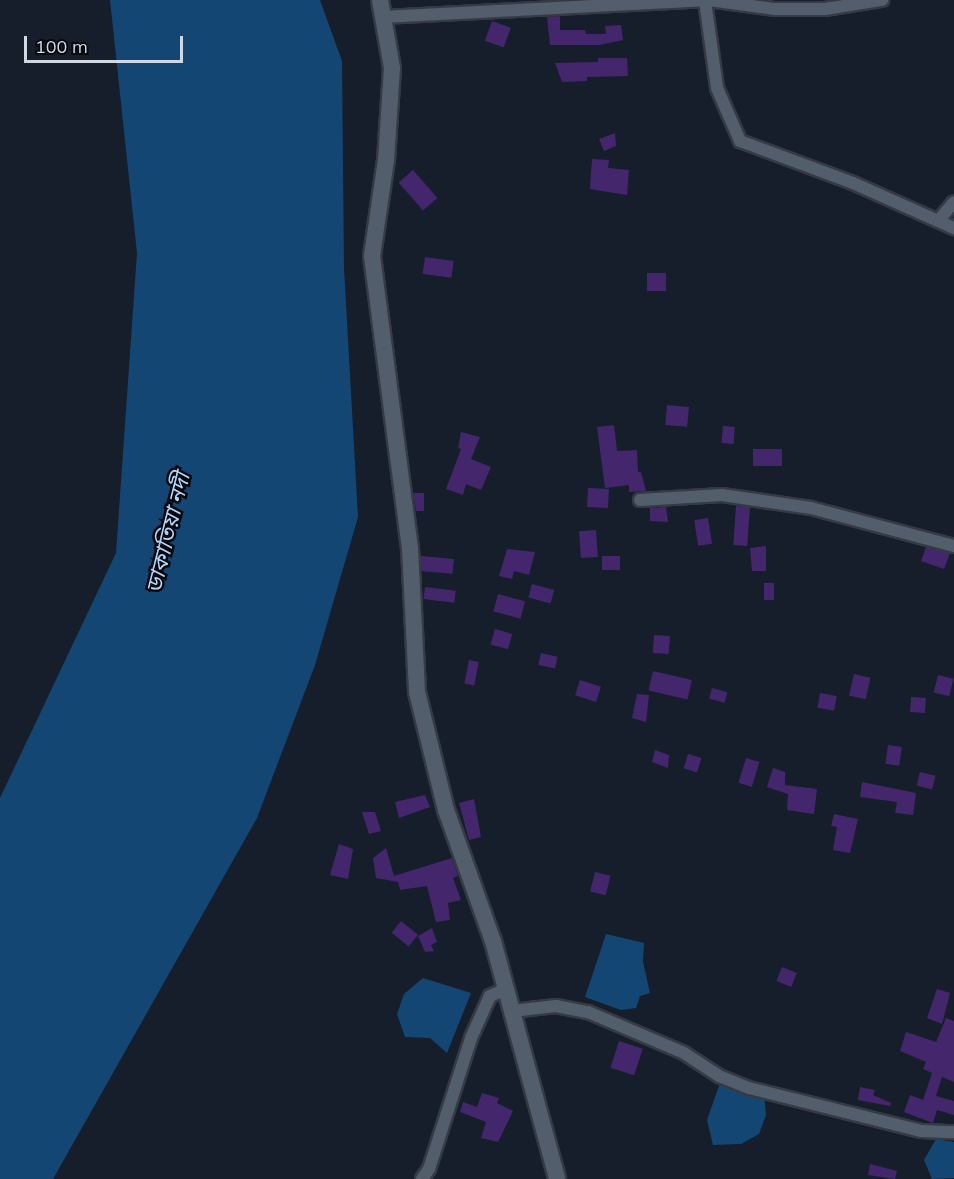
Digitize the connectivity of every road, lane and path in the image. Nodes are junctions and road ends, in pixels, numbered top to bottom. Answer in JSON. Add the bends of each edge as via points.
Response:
{"nodes":[{"id":1,"x":882,"y":0,"type":"edge"},
{"id":2,"x":707,"y":1,"type":"edge"},
{"id":3,"x":382,"y":8,"type":"edge"},
{"id":4,"x":954,"y":202,"type":"edge"},
{"id":5,"x":939,"y":219,"type":"junction"},
{"id":6,"x":954,"y":228,"type":"edge"},
{"id":7,"x":640,"y":500,"type":"dead end"},
{"id":8,"x":954,"y":546,"type":"edge"},
{"id":9,"x":506,"y":989,"type":"junction"},
{"id":10,"x":512,"y":1011,"type":"junction"},
{"id":11,"x":954,"y":1132,"type":"edge"},
{"id":12,"x":422,"y":1179,"type":"edge"},
{"id":13,"x":557,"y":1179,"type":"edge"}],
"edges":[{"from":1,"to":2,"type":"street","via":[[825,9]]},
{"from":2,"to":3,"type":"street"},
{"from":2,"to":5,"type":"street","via":[[717,88],[740,141]]},
{"from":3,"to":9,"type":"main road","via":[[392,68],[386,160],[372,256],[410,548],[417,692],[446,810]]},
{"from":4,"to":5,"type":"street"},
{"from":5,"to":6,"type":"street"},
{"from":7,"to":8,"type":"street","via":[[722,495],[778,504]]},
{"from":9,"to":10,"type":"main road"},
{"from":9,"to":12,"type":"street","via":[[490,996],[471,1038],[429,1169]]},
{"from":10,"to":11,"type":"street","via":[[556,1006],[588,1012],[684,1053],[719,1076],[749,1088],[921,1131]]},
{"from":10,"to":13,"type":"main road"}]}
